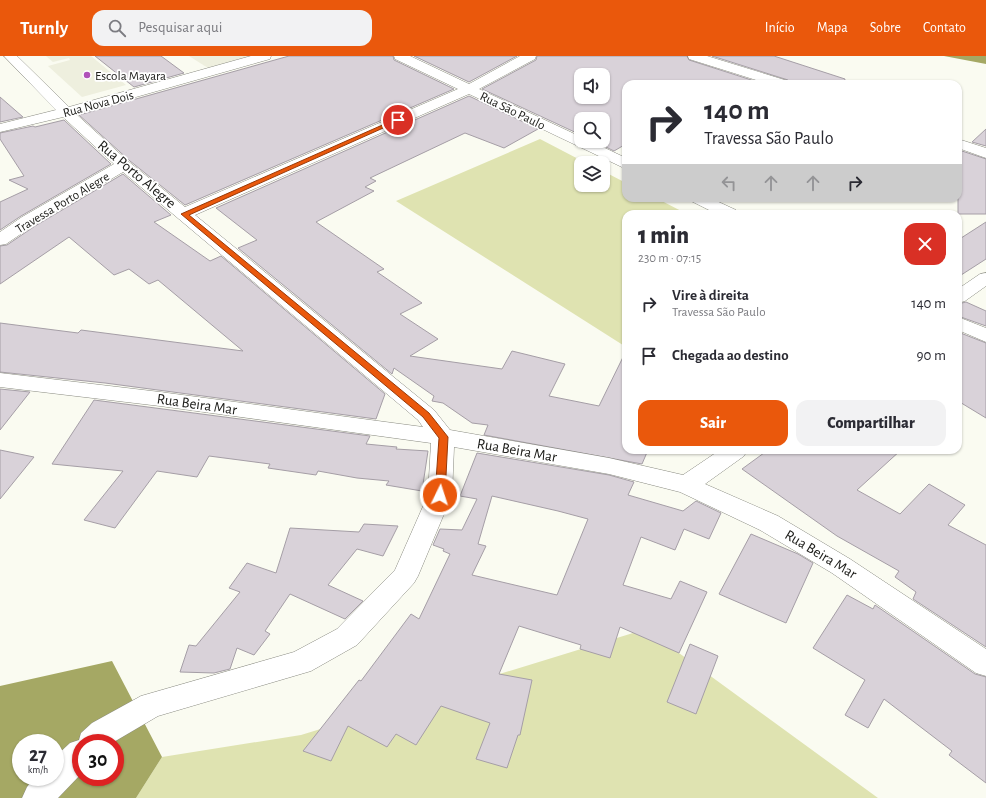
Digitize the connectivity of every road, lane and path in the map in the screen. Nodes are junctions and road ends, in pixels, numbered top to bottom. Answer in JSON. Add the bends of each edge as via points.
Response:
{"nodes":[{"id":1,"x":10,"y":56,"type":"edge"},
{"id":2,"x":265,"y":56,"type":"edge"},
{"id":3,"x":400,"y":56,"type":"edge"},
{"id":4,"x":530,"y":56,"type":"edge"},
{"id":5,"x":694,"y":56,"type":"edge"},
{"id":6,"x":770,"y":80,"type":"edge"},
{"id":7,"x":469,"y":89,"type":"junction"},
{"id":8,"x":66,"y":112,"type":"junction"},
{"id":9,"x":0,"y":128,"type":"edge"},
{"id":10,"x":962,"y":144,"type":"edge"},
{"id":11,"x":986,"y":153,"type":"edge"},
{"id":12,"x":622,"y":162,"type":"edge"},
{"id":13,"x":124,"y":165,"type":"junction"},
{"id":14,"x":705,"y":202,"type":"edge"},
{"id":15,"x":722,"y":210,"type":"edge"},
{"id":16,"x":184,"y":214,"type":"junction"},
{"id":17,"x":0,"y":240,"type":"edge"},
{"id":18,"x":986,"y":278,"type":"edge"},
{"id":19,"x":962,"y":294,"type":"edge"},
{"id":20,"x":962,"y":325,"type":"edge"},
{"id":21,"x":986,"y":336,"type":"edge"},
{"id":22,"x":0,"y":380,"type":"edge"},
{"id":23,"x":443,"y":437,"type":"junction"},
{"id":24,"x":730,"y":454,"type":"edge"},
{"id":25,"x":686,"y":484,"type":"junction"},
{"id":26,"x":986,"y":664,"type":"edge"},
{"id":27,"x":101,"y":734,"type":"edge"},
{"id":28,"x":72,"y":762,"type":"edge"},
{"id":29,"x":38,"y":798,"type":"edge"}],
"edges":[{"from":1,"to":8,"type":"street","name":"Rua Porto Alegre"},
{"from":2,"to":8,"type":"street","name":"Rua Nova Dois"},
{"from":3,"to":7,"type":"street","name":"Rua São Paulo"},
{"from":4,"to":7,"type":"street"},
{"from":5,"to":6,"type":"street"},
{"from":7,"to":12,"type":"street","name":"Rua São Paulo"},
{"from":7,"to":16,"type":"street"},
{"from":8,"to":9,"type":"street","name":"Rua Nova Dois"},
{"from":8,"to":13,"type":"street","name":"Rua Porto Alegre"},
{"from":10,"to":11,"type":"street"},
{"from":13,"to":16,"type":"street","name":"Rua Porto Alegre"},
{"from":13,"to":17,"type":"street","name":"Travessa Porto Alegre"},
{"from":14,"to":15,"type":"street"},
{"from":16,"to":23,"type":"street","name":"Rua Porto Alegre","via":[[426,415]]},
{"from":18,"to":19,"type":"street"},
{"from":20,"to":21,"type":"street"},
{"from":22,"to":23,"type":"street","name":"Rua Beira Mar"},
{"from":23,"to":25,"type":"street","name":"Rua Beira Mar","via":[[609,466]]},
{"from":23,"to":27,"type":"street","via":[[440,495],[405,576],[347,637],[301,662],[151,705]]},
{"from":24,"to":25,"type":"street"},
{"from":25,"to":26,"type":"street","name":"Rua Beira Mar","via":[[769,523],[834,562]]},
{"from":28,"to":29,"type":"street"}]}
